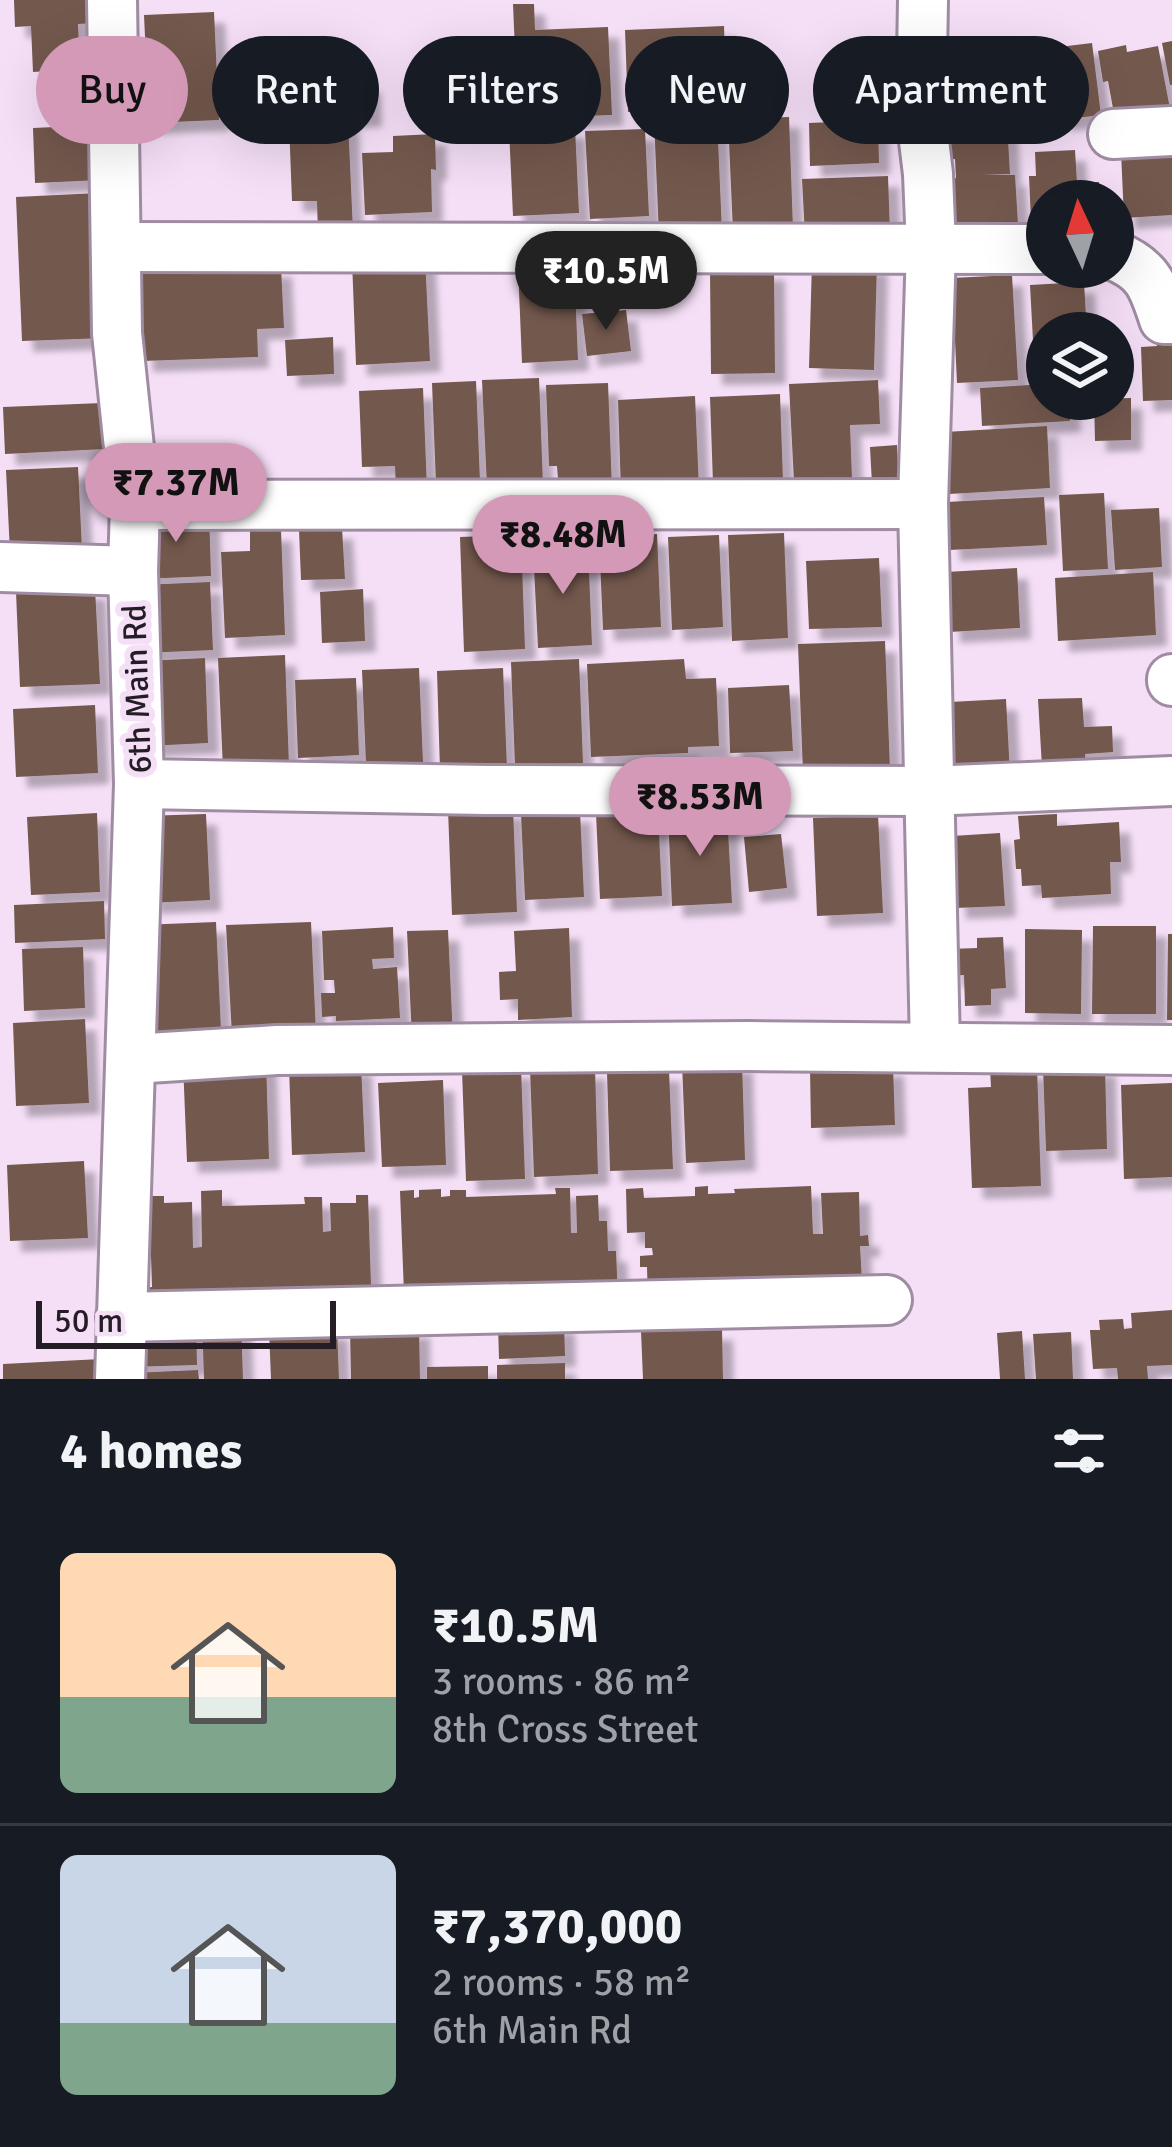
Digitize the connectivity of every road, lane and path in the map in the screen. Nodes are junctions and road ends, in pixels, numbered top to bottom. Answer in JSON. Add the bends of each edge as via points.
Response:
{"nodes":[{"id":1,"x":112,"y":0,"type":"edge"},
{"id":2,"x":923,"y":0,"type":"edge"},
{"id":3,"x":1172,"y":130,"type":"edge"},
{"id":4,"x":1113,"y":134,"type":"dead end"},
{"id":5,"x":116,"y":247,"type":"junction"},
{"id":6,"x":931,"y":248,"type":"junction"},
{"id":7,"x":1026,"y":249,"type":"edge"},
{"id":8,"x":1134,"y":264,"type":"edge"},
{"id":9,"x":1172,"y":319,"type":"edge"},
{"id":10,"x":923,"y":503,"type":"junction"},
{"id":11,"x":135,"y":505,"type":"junction"},
{"id":12,"x":0,"y":567,"type":"edge"},
{"id":13,"x":133,"y":572,"type":"junction"},
{"id":14,"x":1172,"y":781,"type":"edge"},
{"id":15,"x":140,"y":784,"type":"junction"},
{"id":16,"x":929,"y":791,"type":"junction"},
{"id":17,"x":935,"y":1046,"type":"junction"},
{"id":18,"x":1172,"y":1051,"type":"edge"},
{"id":19,"x":132,"y":1059,"type":"junction"},
{"id":20,"x":887,"y":1300,"type":"dead end"},
{"id":21,"x":121,"y":1317,"type":"junction"},
{"id":22,"x":120,"y":1379,"type":"edge"}],
"edges":[{"from":1,"to":5,"type":"street","name":"6th Main Rd"},
{"from":2,"to":6,"type":"street"},
{"from":3,"to":4,"type":"street"},
{"from":5,"to":6,"type":"street"},
{"from":5,"to":11,"type":"street","name":"6th Main Rd","via":[[116,333]]},
{"from":6,"to":7,"type":"street"},
{"from":6,"to":10,"type":"street"},
{"from":8,"to":9,"type":"street","via":[[1154,288],[1164,319]]},
{"from":10,"to":11,"type":"street"},
{"from":10,"to":16,"type":"street"},
{"from":11,"to":13,"type":"street","name":"6th Main Rd"},
{"from":12,"to":13,"type":"street"},
{"from":13,"to":15,"type":"street","name":"6th Main Rd"},
{"from":14,"to":16,"type":"street"},
{"from":15,"to":16,"type":"street"},
{"from":15,"to":19,"type":"street","name":"6th Main Rd"},
{"from":16,"to":17,"type":"street"},
{"from":17,"to":18,"type":"street"},
{"from":17,"to":19,"type":"street","via":[[277,1050]]},
{"from":19,"to":21,"type":"street","name":"6th Main Rd"},
{"from":20,"to":21,"type":"street"},
{"from":21,"to":22,"type":"street","name":"6th Main Rd"}]}
